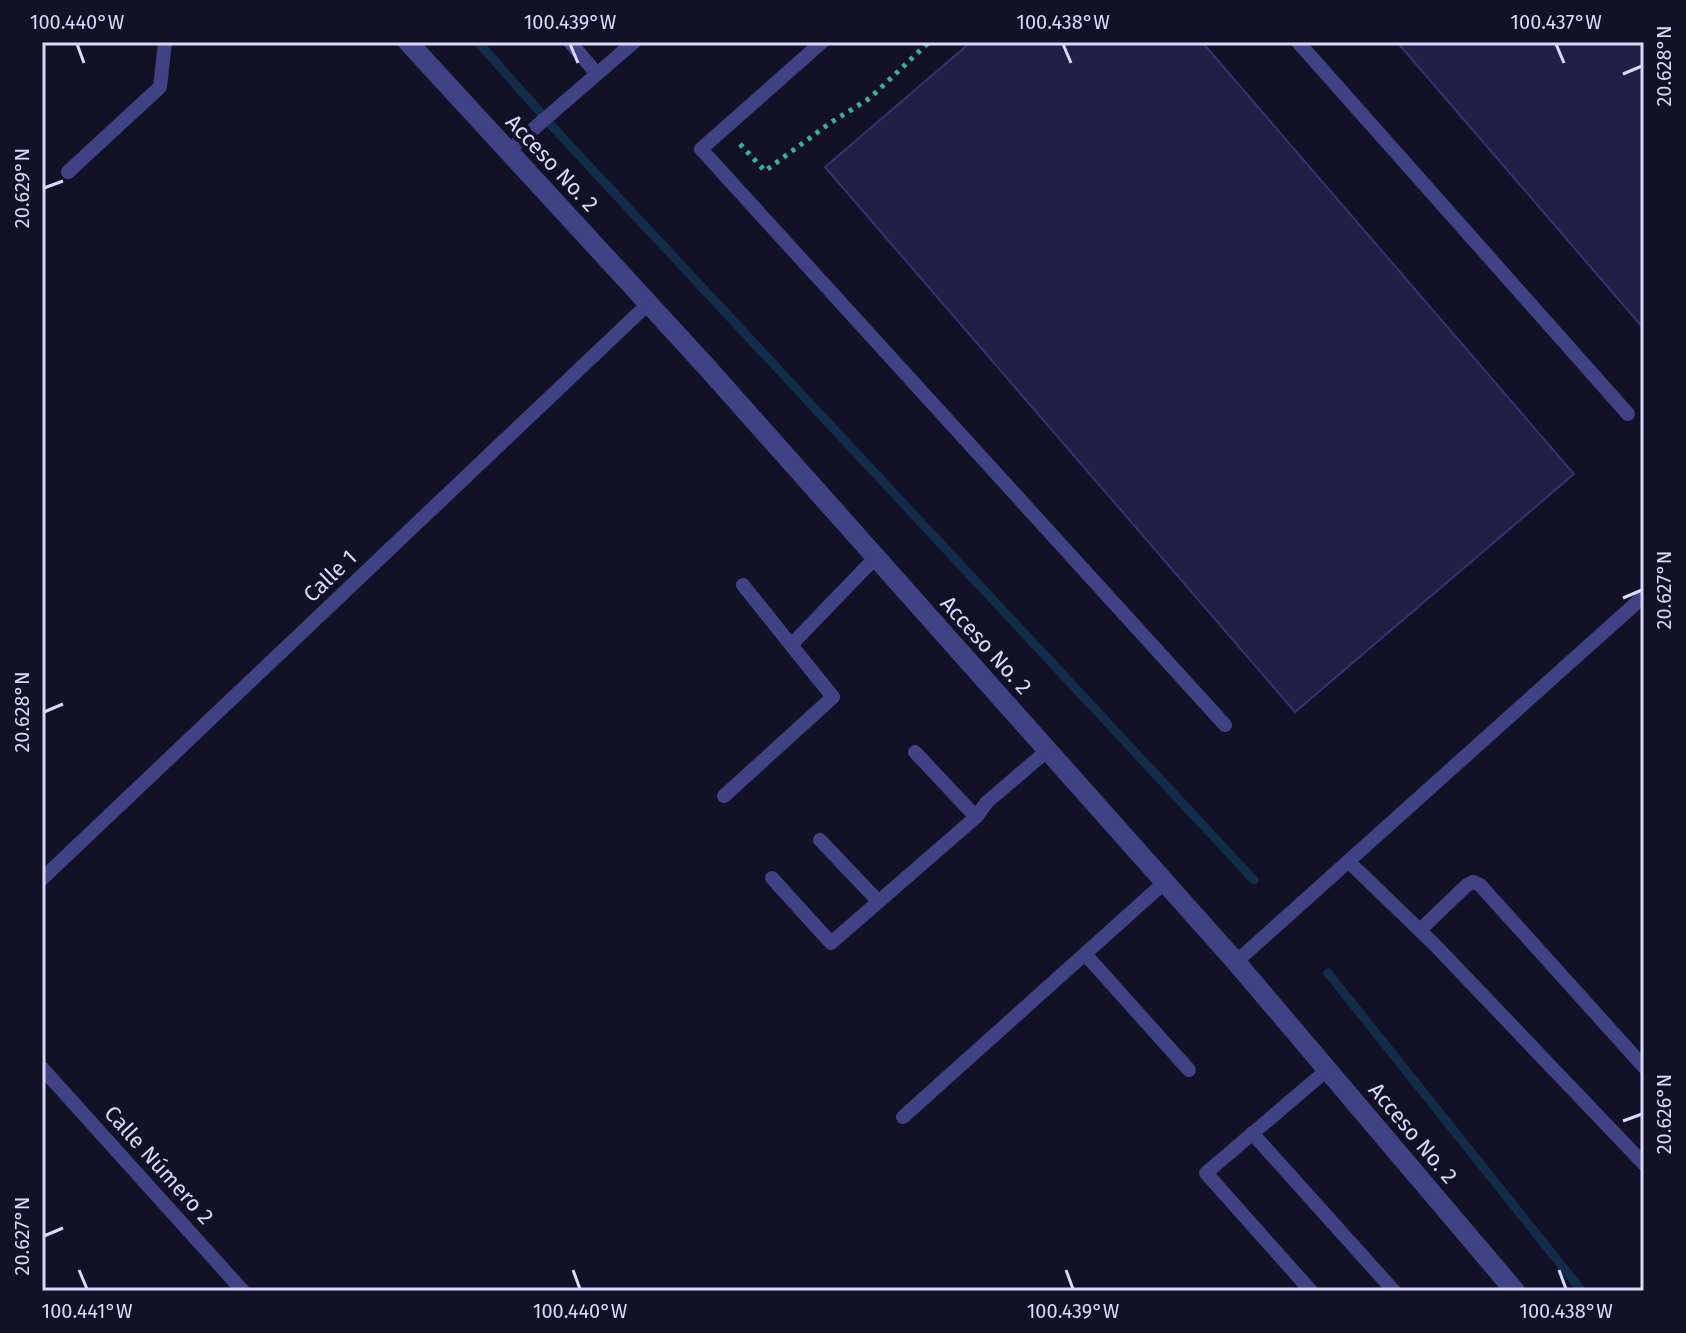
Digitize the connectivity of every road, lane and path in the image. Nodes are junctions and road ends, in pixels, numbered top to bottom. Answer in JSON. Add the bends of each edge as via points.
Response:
{"nodes":[{"id":1,"x":165,"y":42,"type":"edge"},
{"id":2,"x":408,"y":42,"type":"edge"},
{"id":3,"x":570,"y":42,"type":"edge"},
{"id":4,"x":634,"y":42,"type":"edge"},
{"id":5,"x":822,"y":42,"type":"edge"},
{"id":6,"x":929,"y":42,"type":"edge"},
{"id":7,"x":1298,"y":42,"type":"edge"},
{"id":8,"x":597,"y":74,"type":"junction"},
{"id":9,"x":725,"y":128,"type":"junction"},
{"id":10,"x":508,"y":151,"type":"junction"},
{"id":11,"x":68,"y":172,"type":"dead end"},
{"id":12,"x":648,"y":304,"type":"junction"},
{"id":13,"x":1628,"y":414,"type":"dead end"},
{"id":14,"x":876,"y":557,"type":"junction"},
{"id":15,"x":743,"y":585,"type":"dead end"},
{"id":16,"x":1644,"y":596,"type":"edge"},
{"id":17,"x":791,"y":645,"type":"junction"},
{"id":18,"x":1225,"y":725,"type":"dead end"},
{"id":19,"x":1048,"y":750,"type":"junction"},
{"id":20,"x":915,"y":752,"type":"dead end"},
{"id":21,"x":724,"y":796,"type":"dead end"},
{"id":22,"x":976,"y":817,"type":"junction"},
{"id":23,"x":820,"y":840,"type":"dead end"},
{"id":24,"x":1348,"y":861,"type":"junction"},
{"id":25,"x":772,"y":878,"type":"dead end"},
{"id":26,"x":42,"y":879,"type":"edge"},
{"id":27,"x":1165,"y":882,"type":"junction"},
{"id":28,"x":878,"y":901,"type":"junction"},
{"id":29,"x":1420,"y":930,"type":"junction"},
{"id":30,"x":1085,"y":954,"type":"junction"},
{"id":31,"x":1236,"y":962,"type":"junction"},
{"id":32,"x":1644,"y":1067,"type":"edge"},
{"id":33,"x":42,"y":1068,"type":"edge"},
{"id":34,"x":1189,"y":1070,"type":"dead end"},
{"id":35,"x":1327,"y":1070,"type":"junction"},
{"id":36,"x":903,"y":1117,"type":"dead end"},
{"id":37,"x":1252,"y":1133,"type":"junction"},
{"id":38,"x":1644,"y":1164,"type":"edge"},
{"id":39,"x":243,"y":1291,"type":"edge"},
{"id":40,"x":1311,"y":1291,"type":"edge"},
{"id":41,"x":1394,"y":1291,"type":"edge"},
{"id":42,"x":1515,"y":1291,"type":"edge"}],
"edges":[{"from":1,"to":11,"type":"lane","via":[[160,87]]},
{"from":2,"to":10,"type":"street","name":"Acceso No. 2"},
{"from":3,"to":8,"type":"lane"},
{"from":4,"to":8,"type":"lane"},
{"from":5,"to":9,"type":"lane"},
{"from":6,"to":9,"type":"path","via":[[870,98],[765,171]]},
{"from":7,"to":13,"type":"lane"},
{"from":8,"to":10,"type":"lane"},
{"from":9,"to":18,"type":"lane","via":[[701,149]]},
{"from":10,"to":12,"type":"street","name":"Acceso No. 2"},
{"from":12,"to":14,"type":"street","name":"Acceso No. 2"},
{"from":12,"to":26,"type":"lane","name":"Calle 1"},
{"from":14,"to":17,"type":"lane"},
{"from":14,"to":19,"type":"street","name":"Acceso No. 2"},
{"from":15,"to":17,"type":"lane"},
{"from":16,"to":24,"type":"lane"},
{"from":17,"to":21,"type":"lane","via":[[833,697]]},
{"from":19,"to":22,"type":"lane"},
{"from":19,"to":27,"type":"street","name":"Acceso No. 2"},
{"from":20,"to":22,"type":"lane"},
{"from":22,"to":28,"type":"lane"},
{"from":23,"to":28,"type":"lane"},
{"from":24,"to":29,"type":"lane"},
{"from":24,"to":31,"type":"lane"},
{"from":25,"to":28,"type":"lane","via":[[831,943]]},
{"from":27,"to":30,"type":"lane"},
{"from":27,"to":31,"type":"street","name":"Acceso No. 2"},
{"from":29,"to":32,"type":"lane","via":[[1467,885],[1480,885]]},
{"from":29,"to":38,"type":"lane"},
{"from":30,"to":34,"type":"lane"},
{"from":30,"to":36,"type":"lane"},
{"from":31,"to":35,"type":"street","name":"Acceso No. 2"},
{"from":33,"to":39,"type":"lane","name":"Calle Número 2"},
{"from":35,"to":37,"type":"lane"},
{"from":35,"to":42,"type":"street","name":"Acceso No. 2"},
{"from":37,"to":40,"type":"lane","via":[[1206,1173]]},
{"from":37,"to":41,"type":"lane"}]}
